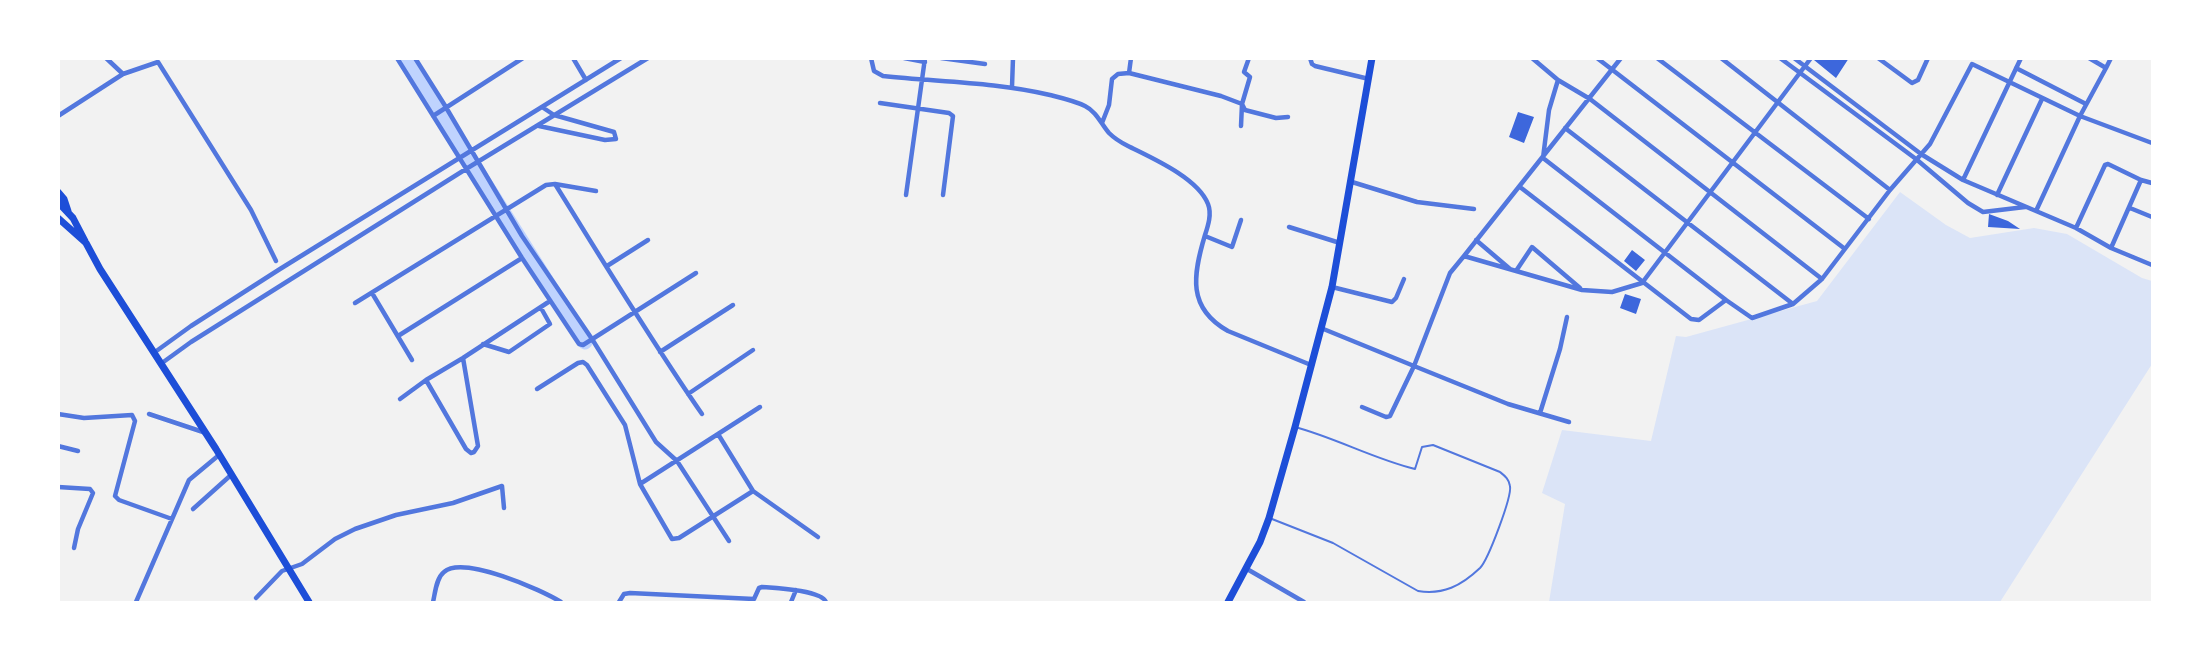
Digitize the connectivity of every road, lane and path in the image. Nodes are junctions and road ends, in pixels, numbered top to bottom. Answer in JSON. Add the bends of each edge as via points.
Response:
{"nodes":[{"id":1,"x":106,"y":58,"type":"edge"},
{"id":2,"x":397,"y":58,"type":"edge"},
{"id":3,"x":415,"y":58,"type":"edge"},
{"id":4,"x":523,"y":58,"type":"edge"},
{"id":5,"x":573,"y":58,"type":"edge"},
{"id":6,"x":621,"y":58,"type":"edge"},
{"id":7,"x":648,"y":58,"type":"edge"},
{"id":8,"x":871,"y":58,"type":"edge"},
{"id":9,"x":904,"y":58,"type":"edge"},
{"id":10,"x":941,"y":58,"type":"edge"},
{"id":11,"x":1013,"y":58,"type":"edge"},
{"id":12,"x":1131,"y":58,"type":"edge"},
{"id":13,"x":1249,"y":58,"type":"edge"},
{"id":14,"x":1310,"y":58,"type":"edge"},
{"id":15,"x":1372,"y":58,"type":"edge"},
{"id":16,"x":1532,"y":58,"type":"edge"},
{"id":17,"x":1598,"y":58,"type":"edge"},
{"id":18,"x":1621,"y":58,"type":"edge"},
{"id":19,"x":1657,"y":58,"type":"edge"},
{"id":20,"x":1721,"y":58,"type":"edge"},
{"id":21,"x":1780,"y":58,"type":"edge"},
{"id":22,"x":1794,"y":58,"type":"edge"},
{"id":23,"x":1811,"y":58,"type":"edge"},
{"id":24,"x":1878,"y":58,"type":"edge"},
{"id":25,"x":1928,"y":58,"type":"edge"},
{"id":26,"x":2021,"y":58,"type":"edge"},
{"id":27,"x":2089,"y":58,"type":"edge"},
{"id":28,"x":2111,"y":58,"type":"edge"},
{"id":29,"x":925,"y":60,"type":"edge"},
{"id":30,"x":985,"y":64,"type":"dead end"},
{"id":31,"x":1806,"y":68,"type":"junction"},
{"id":32,"x":2106,"y":68,"type":"junction"},
{"id":33,"x":1612,"y":70,"type":"junction"},
{"id":34,"x":1128,"y":73,"type":"junction"},
{"id":35,"x":123,"y":74,"type":"junction"},
{"id":36,"x":1800,"y":75,"type":"junction"},
{"id":37,"x":2012,"y":75,"type":"junction"},
{"id":38,"x":1369,"y":79,"type":"junction"},
{"id":39,"x":586,"y":80,"type":"junction"},
{"id":40,"x":922,"y":80,"type":"junction"},
{"id":41,"x":1558,"y":80,"type":"junction"},
{"id":42,"x":1012,"y":87,"type":"junction"},
{"id":43,"x":1590,"y":99,"type":"junction"},
{"id":44,"x":2042,"y":99,"type":"junction"},
{"id":45,"x":1778,"y":102,"type":"junction"},
{"id":46,"x":880,"y":103,"type":"dead end"},
{"id":47,"x":1242,"y":104,"type":"junction"},
{"id":48,"x":2086,"y":104,"type":"junction"},
{"id":49,"x":542,"y":107,"type":"junction"},
{"id":50,"x":918,"y":108,"type":"junction"},
{"id":51,"x":443,"y":109,"type":"junction"},
{"id":52,"x":434,"y":115,"type":"junction"},
{"id":53,"x":554,"y":115,"type":"junction"},
{"id":54,"x":58,"y":116,"type":"edge"},
{"id":55,"x":2080,"y":116,"type":"junction"},
{"id":56,"x":1288,"y":117,"type":"dead end"},
{"id":57,"x":1102,"y":123,"type":"junction"},
{"id":58,"x":538,"y":126,"type":"junction"},
{"id":59,"x":1240,"y":126,"type":"dead end"},
{"id":60,"x":1566,"y":128,"type":"junction"},
{"id":61,"x":1755,"y":134,"type":"junction"},
{"id":62,"x":2152,"y":143,"type":"edge"},
{"id":63,"x":470,"y":152,"type":"junction"},
{"id":64,"x":1921,"y":154,"type":"junction"},
{"id":65,"x":461,"y":158,"type":"junction"},
{"id":66,"x":1543,"y":158,"type":"junction"},
{"id":67,"x":1916,"y":159,"type":"junction"},
{"id":68,"x":1733,"y":162,"type":"junction"},
{"id":69,"x":472,"y":165,"type":"junction"},
{"id":70,"x":1963,"y":180,"type":"junction"},
{"id":71,"x":2141,"y":180,"type":"junction"},
{"id":72,"x":1352,"y":182,"type":"junction"},
{"id":73,"x":2152,"y":183,"type":"edge"},
{"id":74,"x":555,"y":184,"type":"junction"},
{"id":75,"x":1520,"y":187,"type":"junction"},
{"id":76,"x":1890,"y":190,"type":"junction"},
{"id":77,"x":58,"y":192,"type":"edge"},
{"id":78,"x":596,"y":192,"type":"dead end"},
{"id":79,"x":1711,"y":193,"type":"junction"},
{"id":80,"x":906,"y":195,"type":"dead end"},
{"id":81,"x":943,"y":195,"type":"dead end"},
{"id":82,"x":1997,"y":195,"type":"junction"},
{"id":83,"x":58,"y":202,"type":"edge"},
{"id":84,"x":2026,"y":207,"type":"junction"},
{"id":85,"x":2130,"y":208,"type":"junction"},
{"id":86,"x":504,"y":209,"type":"junction"},
{"id":87,"x":1474,"y":209,"type":"dead end"},
{"id":88,"x":2037,"y":211,"type":"junction"},
{"id":89,"x":69,"y":212,"type":"junction"},
{"id":90,"x":495,"y":215,"type":"junction"},
{"id":91,"x":2152,"y":217,"type":"edge"},
{"id":92,"x":58,"y":218,"type":"edge"},
{"id":93,"x":1869,"y":219,"type":"junction"},
{"id":94,"x":1241,"y":220,"type":"dead end"},
{"id":95,"x":1687,"y":222,"type":"junction"},
{"id":96,"x":1289,"y":227,"type":"dead end"},
{"id":97,"x":2076,"y":228,"type":"junction"},
{"id":98,"x":1205,"y":236,"type":"junction"},
{"id":99,"x":648,"y":240,"type":"dead end"},
{"id":100,"x":1476,"y":240,"type":"junction"},
{"id":101,"x":86,"y":243,"type":"junction"},
{"id":102,"x":1340,"y":243,"type":"junction"},
{"id":103,"x":2111,"y":248,"type":"junction"},
{"id":104,"x":1845,"y":249,"type":"junction"},
{"id":105,"x":1665,"y":252,"type":"junction"},
{"id":106,"x":1464,"y":256,"type":"junction"},
{"id":107,"x":522,"y":258,"type":"junction"},
{"id":108,"x":276,"y":261,"type":"dead end"},
{"id":109,"x":2152,"y":265,"type":"edge"},
{"id":110,"x":607,"y":266,"type":"junction"},
{"id":111,"x":1514,"y":271,"type":"junction"},
{"id":112,"x":696,"y":273,"type":"dead end"},
{"id":113,"x":1404,"y":279,"type":"dead end"},
{"id":114,"x":1822,"y":279,"type":"junction"},
{"id":115,"x":1642,"y":283,"type":"junction"},
{"id":116,"x":1332,"y":287,"type":"junction"},
{"id":117,"x":1582,"y":290,"type":"junction"},
{"id":118,"x":372,"y":293,"type":"junction"},
{"id":119,"x":1726,"y":300,"type":"junction"},
{"id":120,"x":550,"y":301,"type":"junction"},
{"id":121,"x":355,"y":303,"type":"dead end"},
{"id":122,"x":1793,"y":304,"type":"junction"},
{"id":123,"x":733,"y":305,"type":"dead end"},
{"id":124,"x":541,"y":308,"type":"junction"},
{"id":125,"x":634,"y":313,"type":"junction"},
{"id":126,"x":1567,"y":317,"type":"dead end"},
{"id":127,"x":1321,"y":328,"type":"junction"},
{"id":128,"x":398,"y":336,"type":"junction"},
{"id":129,"x":592,"y":339,"type":"junction"},
{"id":130,"x":483,"y":344,"type":"junction"},
{"id":131,"x":753,"y":350,"type":"dead end"},
{"id":132,"x":155,"y":352,"type":"junction"},
{"id":133,"x":660,"y":352,"type":"junction"},
{"id":134,"x":463,"y":358,"type":"junction"},
{"id":135,"x":412,"y":360,"type":"dead end"},
{"id":136,"x":162,"y":363,"type":"junction"},
{"id":137,"x":1311,"y":365,"type":"junction"},
{"id":138,"x":1414,"y":366,"type":"junction"},
{"id":139,"x":426,"y":380,"type":"junction"},
{"id":140,"x":537,"y":389,"type":"dead end"},
{"id":141,"x":688,"y":394,"type":"junction"},
{"id":142,"x":400,"y":399,"type":"dead end"},
{"id":143,"x":760,"y":407,"type":"dead end"},
{"id":144,"x":1362,"y":407,"type":"dead end"},
{"id":145,"x":1540,"y":413,"type":"junction"},
{"id":146,"x":58,"y":414,"type":"edge"},
{"id":147,"x":149,"y":414,"type":"dead end"},
{"id":148,"x":702,"y":414,"type":"dead end"},
{"id":149,"x":1569,"y":422,"type":"dead end"},
{"id":150,"x":1295,"y":427,"type":"junction"},
{"id":151,"x":206,"y":433,"type":"junction"},
{"id":152,"x":718,"y":434,"type":"junction"},
{"id":153,"x":58,"y":446,"type":"edge"},
{"id":154,"x":78,"y":451,"type":"dead end"},
{"id":155,"x":219,"y":455,"type":"junction"},
{"id":156,"x":677,"y":461,"type":"junction"},
{"id":157,"x":231,"y":475,"type":"junction"},
{"id":158,"x":640,"y":484,"type":"junction"},
{"id":159,"x":58,"y":487,"type":"edge"},
{"id":160,"x":753,"y":491,"type":"junction"},
{"id":161,"x":504,"y":508,"type":"dead end"},
{"id":162,"x":193,"y":509,"type":"dead end"},
{"id":163,"x":713,"y":516,"type":"junction"},
{"id":164,"x":1269,"y":518,"type":"junction"},
{"id":165,"x":172,"y":519,"type":"junction"},
{"id":166,"x":818,"y":537,"type":"dead end"},
{"id":167,"x":729,"y":541,"type":"dead end"},
{"id":168,"x":74,"y":548,"type":"dead end"},
{"id":169,"x":289,"y":568,"type":"junction"},
{"id":170,"x":1247,"y":569,"type":"junction"},
{"id":171,"x":796,"y":590,"type":"junction"},
{"id":172,"x":256,"y":598,"type":"dead end"},
{"id":173,"x":753,"y":601,"type":"edge"},
{"id":174,"x":308,"y":602,"type":"edge"},
{"id":175,"x":136,"y":603,"type":"edge"},
{"id":176,"x":433,"y":603,"type":"edge"},
{"id":177,"x":561,"y":603,"type":"edge"},
{"id":178,"x":619,"y":603,"type":"edge"},
{"id":179,"x":790,"y":603,"type":"edge"},
{"id":180,"x":826,"y":603,"type":"edge"},
{"id":181,"x":1228,"y":603,"type":"edge"},
{"id":182,"x":1304,"y":603,"type":"edge"}],
"edges":[{"from":1,"to":35,"type":"street"},
{"from":2,"to":52,"type":"street"},
{"from":3,"to":51,"type":"street"},
{"from":4,"to":51,"type":"street"},
{"from":5,"to":39,"type":"street"},
{"from":6,"to":39,"type":"street"},
{"from":7,"to":53,"type":"street"},
{"from":8,"to":40,"type":"street","via":[[878,74]]},
{"from":9,"to":29,"type":"street"},
{"from":10,"to":30,"type":"street"},
{"from":11,"to":42,"type":"street"},
{"from":12,"to":34,"type":"street"},
{"from":13,"to":47,"type":"street","via":[[1244,72],[1250,78]]},
{"from":14,"to":38,"type":"street","via":[[1315,66]]},
{"from":15,"to":38,"type":"main road"},
{"from":16,"to":41,"type":"street"},
{"from":17,"to":33,"type":"street"},
{"from":18,"to":33,"type":"street"},
{"from":19,"to":61,"type":"street"},
{"from":20,"to":45,"type":"street"},
{"from":21,"to":36,"type":"street"},
{"from":22,"to":31,"type":"street"},
{"from":23,"to":31,"type":"street"},
{"from":24,"to":25,"type":"street","via":[[1912,83],[1918,80]]},
{"from":26,"to":37,"type":"street"},
{"from":27,"to":32,"type":"street"},
{"from":28,"to":32,"type":"street"},
{"from":29,"to":40,"type":"street"},
{"from":31,"to":36,"type":"street"},
{"from":31,"to":64,"type":"street"},
{"from":32,"to":48,"type":"street"},
{"from":33,"to":43,"type":"street"},
{"from":33,"to":68,"type":"street"},
{"from":34,"to":47,"type":"street"},
{"from":34,"to":57,"type":"street","via":[[1114,75]]},
{"from":35,"to":54,"type":"street"},
{"from":35,"to":108,"type":"street","via":[[158,62],[251,210]]},
{"from":36,"to":45,"type":"street"},
{"from":36,"to":67,"type":"street"},
{"from":37,"to":44,"type":"street"},
{"from":37,"to":48,"type":"street"},
{"from":37,"to":64,"type":"street","via":[[1971,65]]},
{"from":37,"to":70,"type":"street"},
{"from":38,"to":72,"type":"main road"},
{"from":39,"to":49,"type":"street"},
{"from":40,"to":42,"type":"street"},
{"from":40,"to":50,"type":"street"},
{"from":41,"to":43,"type":"street"},
{"from":41,"to":66,"type":"street","via":[[1547,121]]},
{"from":42,"to":57,"type":"street","via":[[1084,105]]},
{"from":43,"to":60,"type":"street"},
{"from":43,"to":79,"type":"street"},
{"from":44,"to":55,"type":"street"},
{"from":44,"to":82,"type":"street"},
{"from":45,"to":61,"type":"street"},
{"from":45,"to":76,"type":"street"},
{"from":46,"to":50,"type":"street"},
{"from":47,"to":56,"type":"street","via":[[1245,110]]},
{"from":47,"to":59,"type":"street"},
{"from":48,"to":55,"type":"street"},
{"from":49,"to":53,"type":"street"},
{"from":49,"to":63,"type":"street"},
{"from":50,"to":80,"type":"street"},
{"from":50,"to":81,"type":"street","via":[[953,116]]},
{"from":51,"to":52,"type":"street"},
{"from":51,"to":63,"type":"street"},
{"from":52,"to":65,"type":"street"},
{"from":53,"to":58,"type":"street"},
{"from":53,"to":58,"type":"street","via":[[614,132],[616,139]]},
{"from":55,"to":62,"type":"street"},
{"from":55,"to":88,"type":"street"},
{"from":57,"to":98,"type":"street","via":[[1123,143],[1170,168],[1197,188],[1209,206]]},
{"from":58,"to":69,"type":"street"},
{"from":60,"to":66,"type":"street"},
{"from":60,"to":95,"type":"street"},
{"from":61,"to":68,"type":"street"},
{"from":61,"to":93,"type":"street"},
{"from":63,"to":65,"type":"street"},
{"from":63,"to":69,"type":"street"},
{"from":64,"to":67,"type":"street"},
{"from":64,"to":70,"type":"street"},
{"from":65,"to":69,"type":"street"},
{"from":65,"to":132,"type":"street"},
{"from":66,"to":75,"type":"street"},
{"from":66,"to":105,"type":"street"},
{"from":67,"to":76,"type":"street"},
{"from":67,"to":84,"type":"street","via":[[1983,212]]},
{"from":68,"to":79,"type":"street"},
{"from":68,"to":104,"type":"street"},
{"from":69,"to":86,"type":"street"},
{"from":69,"to":90,"type":"street"},
{"from":69,"to":136,"type":"street"},
{"from":70,"to":82,"type":"street"},
{"from":71,"to":73,"type":"street"},
{"from":71,"to":85,"type":"street"},
{"from":71,"to":97,"type":"street","via":[[2105,165]]},
{"from":72,"to":87,"type":"street","via":[[1417,201]]},
{"from":72,"to":102,"type":"main road"},
{"from":74,"to":78,"type":"street"},
{"from":74,"to":86,"type":"street","via":[[546,185]]},
{"from":74,"to":110,"type":"street"},
{"from":75,"to":100,"type":"street"},
{"from":75,"to":115,"type":"street"},
{"from":76,"to":93,"type":"street"},
{"from":77,"to":89,"type":"main road"},
{"from":79,"to":95,"type":"street"},
{"from":79,"to":114,"type":"street"},
{"from":82,"to":84,"type":"street"},
{"from":83,"to":89,"type":"main road"},
{"from":84,"to":88,"type":"street"},
{"from":85,"to":91,"type":"street"},
{"from":85,"to":103,"type":"street"},
{"from":86,"to":90,"type":"street"},
{"from":86,"to":129,"type":"street"},
{"from":88,"to":97,"type":"street"},
{"from":89,"to":101,"type":"main road"},
{"from":90,"to":107,"type":"street"},
{"from":90,"to":118,"type":"street"},
{"from":92,"to":101,"type":"main road"},
{"from":93,"to":104,"type":"street"},
{"from":94,"to":98,"type":"street","via":[[1232,247]]},
{"from":95,"to":105,"type":"street"},
{"from":95,"to":122,"type":"street"},
{"from":96,"to":102,"type":"street"},
{"from":97,"to":103,"type":"street"},
{"from":98,"to":137,"type":"street","via":[[1196,291],[1215,324]]},
{"from":99,"to":110,"type":"street"},
{"from":100,"to":106,"type":"street"},
{"from":100,"to":111,"type":"street"},
{"from":101,"to":132,"type":"main road"},
{"from":102,"to":116,"type":"main road"},
{"from":103,"to":109,"type":"street"},
{"from":104,"to":114,"type":"street"},
{"from":105,"to":115,"type":"street"},
{"from":105,"to":119,"type":"street"},
{"from":106,"to":111,"type":"street"},
{"from":106,"to":138,"type":"street","via":[[1450,273]]},
{"from":107,"to":120,"type":"street"},
{"from":107,"to":128,"type":"street"},
{"from":110,"to":125,"type":"street"},
{"from":111,"to":117,"type":"street"},
{"from":111,"to":117,"type":"street","via":[[1533,247]]},
{"from":112,"to":125,"type":"street"},
{"from":113,"to":116,"type":"street","via":[[1392,302]]},
{"from":114,"to":122,"type":"street"},
{"from":115,"to":117,"type":"street","via":[[1612,292]]},
{"from":115,"to":119,"type":"street","via":[[1693,320],[1699,320]]},
{"from":116,"to":127,"type":"main road"},
{"from":118,"to":121,"type":"street"},
{"from":118,"to":128,"type":"street"},
{"from":119,"to":122,"type":"street","via":[[1750,317]]},
{"from":120,"to":124,"type":"street"},
{"from":120,"to":129,"type":"street","via":[[577,342],[583,345]]},
{"from":123,"to":133,"type":"street"},
{"from":124,"to":130,"type":"street"},
{"from":124,"to":130,"type":"street","via":[[550,324],[525,343],[509,352]]},
{"from":125,"to":129,"type":"street"},
{"from":125,"to":133,"type":"street"},
{"from":126,"to":145,"type":"street"},
{"from":127,"to":137,"type":"main road"},
{"from":127,"to":138,"type":"street"},
{"from":128,"to":135,"type":"street"},
{"from":129,"to":156,"type":"street","via":[[656,442]]},
{"from":130,"to":134,"type":"street"},
{"from":131,"to":141,"type":"street"},
{"from":132,"to":136,"type":"main road"},
{"from":133,"to":141,"type":"street"},
{"from":134,"to":139,"type":"street"},
{"from":134,"to":139,"type":"street","via":[[478,446],[474,452],[466,449]]},
{"from":136,"to":151,"type":"main road"},
{"from":137,"to":150,"type":"main road"},
{"from":138,"to":144,"type":"street","via":[[1390,416]]},
{"from":138,"to":145,"type":"street"},
{"from":139,"to":142,"type":"street"},
{"from":140,"to":158,"type":"street","via":[[578,363],[585,363],[625,425]]},
{"from":141,"to":148,"type":"street"},
{"from":143,"to":152,"type":"street"},
{"from":145,"to":149,"type":"street"},
{"from":146,"to":165,"type":"street","via":[[132,415],[135,421],[115,496]]},
{"from":147,"to":151,"type":"street"},
{"from":150,"to":164,"type":"main road"},
{"from":150,"to":164,"type":"lane","via":[[1415,469],[1422,447],[1433,445],[1500,472],[1507,477],[1510,494],[1487,558],[1480,568],[1444,592],[1418,591],[1333,543]]},
{"from":151,"to":155,"type":"main road"},
{"from":152,"to":156,"type":"street"},
{"from":152,"to":160,"type":"street"},
{"from":153,"to":154,"type":"street"},
{"from":155,"to":157,"type":"main road"},
{"from":155,"to":165,"type":"street","via":[[193,476]]},
{"from":156,"to":158,"type":"street"},
{"from":156,"to":163,"type":"street"},
{"from":157,"to":162,"type":"street"},
{"from":157,"to":169,"type":"main road"},
{"from":158,"to":163,"type":"street","via":[[672,539]]},
{"from":159,"to":168,"type":"street","via":[[90,489],[93,493]]},
{"from":160,"to":163,"type":"street"},
{"from":160,"to":166,"type":"street"},
{"from":161,"to":169,"type":"street","via":[[502,486],[453,503],[396,515],[355,529],[302,564]]},
{"from":163,"to":167,"type":"street"},
{"from":164,"to":170,"type":"main road"},
{"from":165,"to":175,"type":"street"},
{"from":169,"to":172,"type":"street"},
{"from":169,"to":174,"type":"main road"},
{"from":170,"to":181,"type":"main road"},
{"from":170,"to":182,"type":"street"},
{"from":171,"to":173,"type":"street","via":[[762,587]]},
{"from":171,"to":179,"type":"street"},
{"from":171,"to":180,"type":"street","via":[[822,597]]},
{"from":173,"to":178,"type":"street","via":[[630,592]]},
{"from":176,"to":177,"type":"street","via":[[441,574],[460,567],[498,575]]}]}
